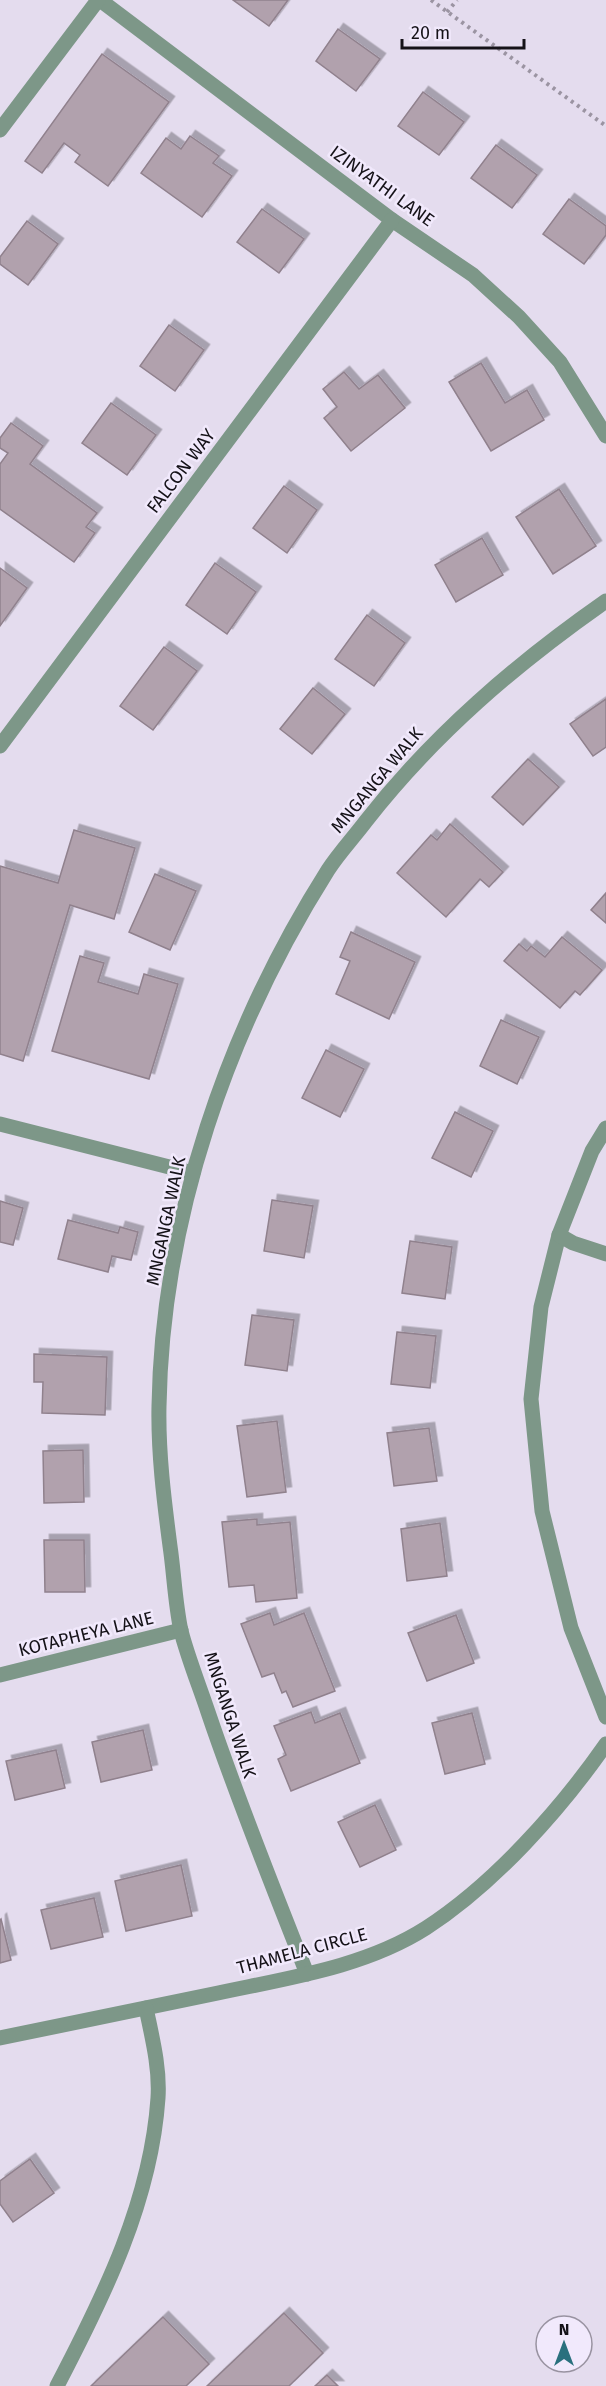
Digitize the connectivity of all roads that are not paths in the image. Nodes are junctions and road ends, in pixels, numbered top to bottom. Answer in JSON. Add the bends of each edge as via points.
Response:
{"nodes":[{"id":1,"x":99,"y":0,"type":"edge"},
{"id":2,"x":0,"y":130,"type":"edge"},
{"id":3,"x":393,"y":220,"type":"junction"},
{"id":4,"x":606,"y":436,"type":"edge"},
{"id":5,"x":606,"y":601,"type":"edge"},
{"id":6,"x":0,"y":746,"type":"edge"},
{"id":7,"x":0,"y":1124,"type":"edge"},
{"id":8,"x":606,"y":1128,"type":"edge"},
{"id":9,"x":193,"y":1173,"type":"junction"},
{"id":10,"x":559,"y":1235,"type":"junction"},
{"id":11,"x":606,"y":1254,"type":"edge"},
{"id":12,"x":181,"y":1630,"type":"junction"},
{"id":13,"x":0,"y":1675,"type":"edge"},
{"id":14,"x":606,"y":1717,"type":"edge"},
{"id":15,"x":606,"y":1743,"type":"edge"},
{"id":16,"x":307,"y":1974,"type":"junction"},
{"id":17,"x":146,"y":2008,"type":"junction"},
{"id":18,"x":0,"y":2038,"type":"edge"},
{"id":19,"x":57,"y":2386,"type":"edge"}],
"edges":[{"from":1,"to":2,"type":"street"},
{"from":1,"to":3,"type":"street","name":"IZINYATHI LANE"},
{"from":3,"to":4,"type":"street","name":"IZINYATHI LANE","via":[[473,275],[519,317],[560,362]]},
{"from":3,"to":6,"type":"street","name":"FALCON WAY"},
{"from":5,"to":9,"type":"street","name":"MNGANGA WALK","via":[[513,669],[444,731],[386,796],[330,868],[271,971],[228,1071]]},
{"from":7,"to":9,"type":"street"},
{"from":8,"to":10,"type":"street","via":[[592,1151]]},
{"from":9,"to":12,"type":"street","name":"MNGANGA WALK","via":[[175,1255],[159,1407],[164,1498]]},
{"from":10,"to":11,"type":"street"},
{"from":10,"to":14,"type":"street","via":[[541,1307],[531,1399],[542,1511],[571,1628]]},
{"from":12,"to":13,"type":"street","name":"KOTAPHEYA LANE"},
{"from":12,"to":16,"type":"street","name":"MNGANGA WALK","via":[[236,1795]]},
{"from":15,"to":16,"type":"street","name":"THAMELA CIRCLE","via":[[573,1792],[466,1900],[424,1929],[380,1951]]},
{"from":16,"to":17,"type":"street","name":"THAMELA CIRCLE"},
{"from":17,"to":18,"type":"street","name":"THAMELA CIRCLE"},
{"from":17,"to":19,"type":"street","via":[[158,2097],[149,2158],[129,2232],[90,2323]]}]}
